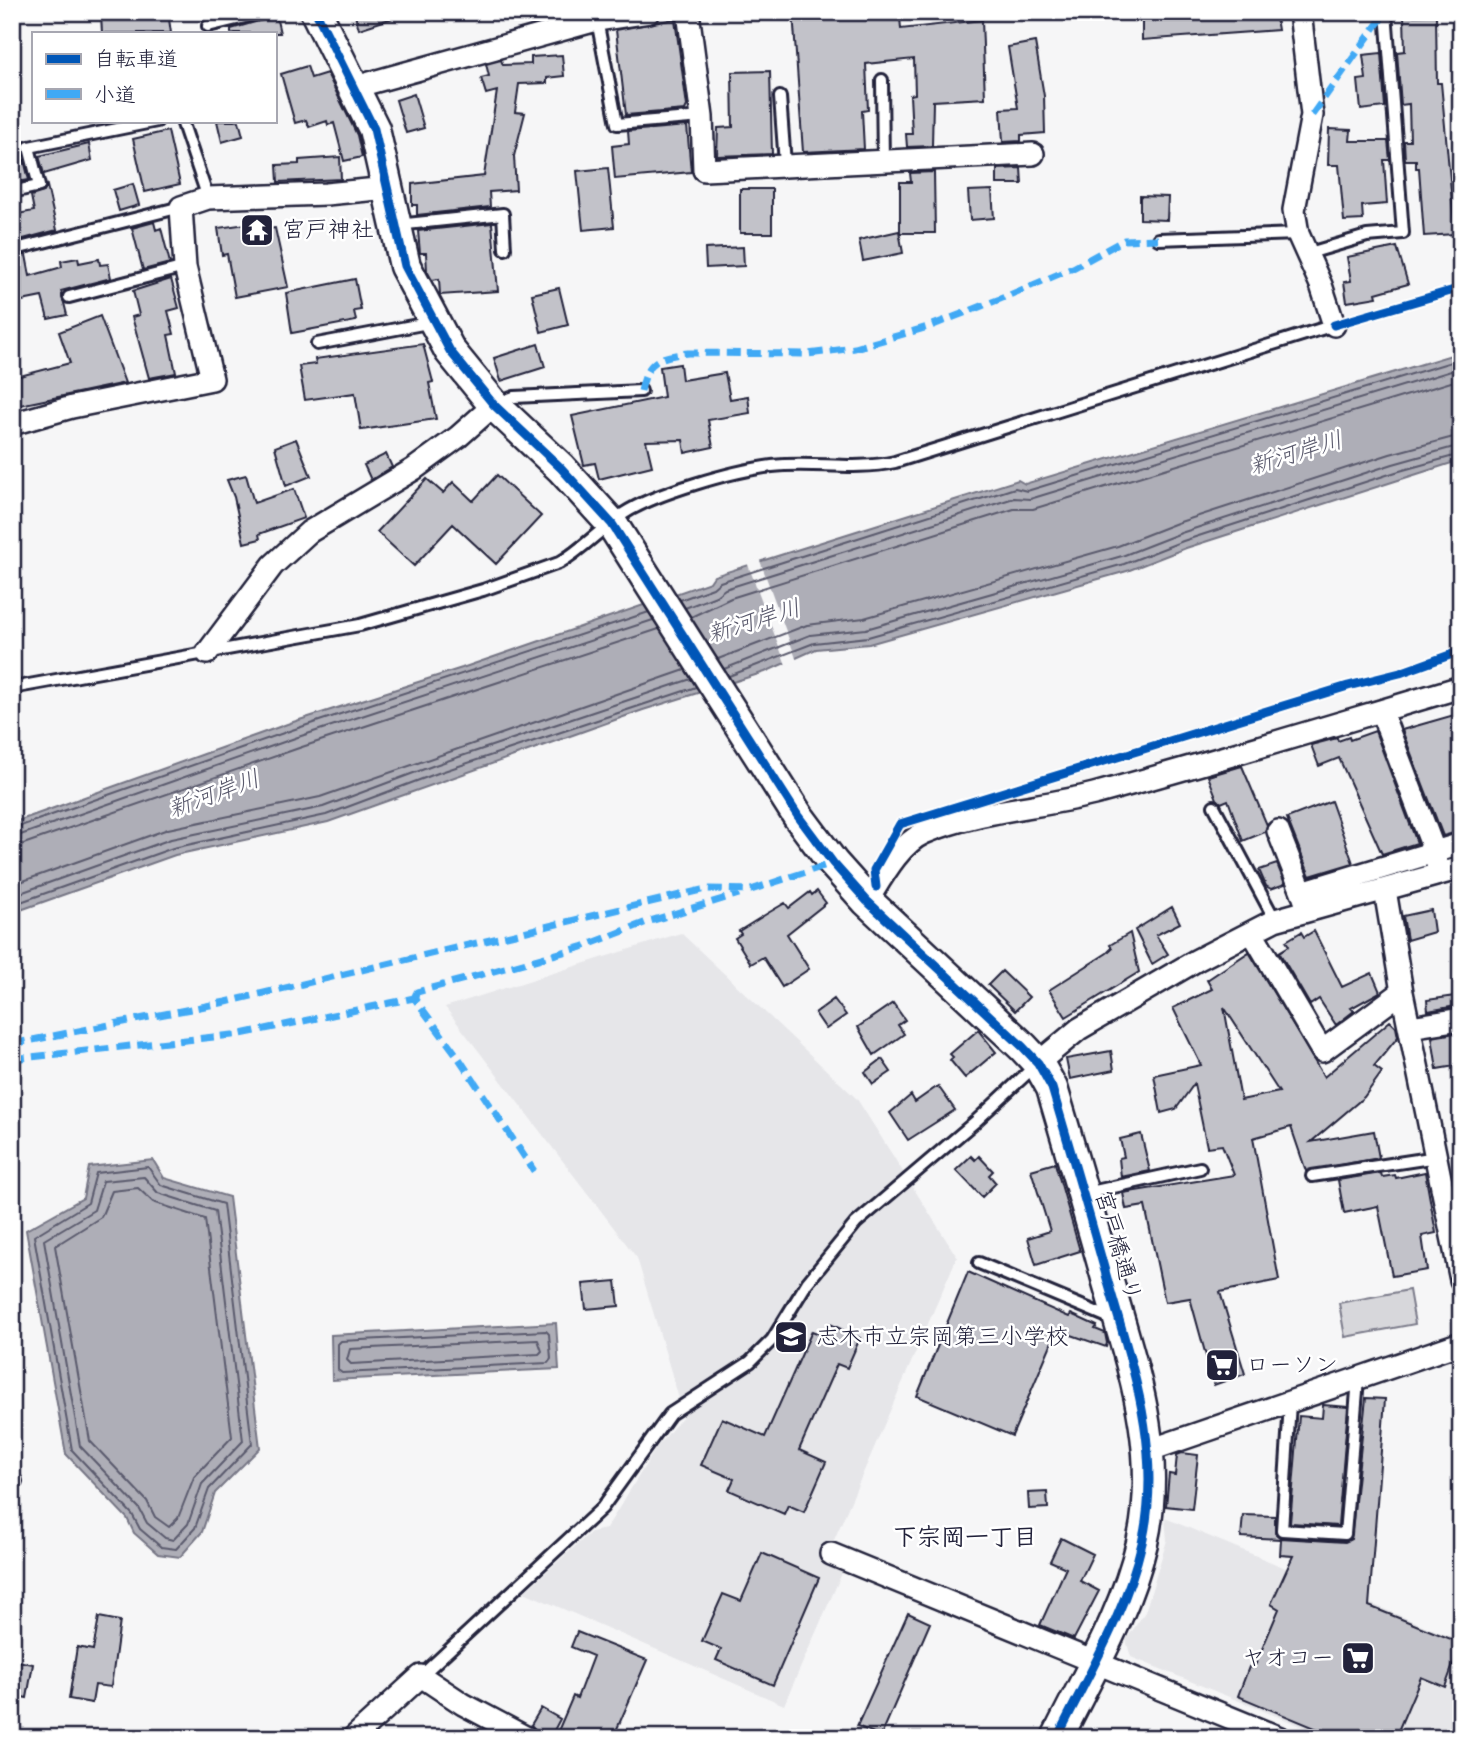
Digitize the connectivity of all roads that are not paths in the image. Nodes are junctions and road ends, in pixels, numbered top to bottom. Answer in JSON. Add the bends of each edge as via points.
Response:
{"nodes":[{"id":1,"x":265,"y":12,"type":"edge"},
{"id":2,"x":316,"y":12,"type":"edge"},
{"id":3,"x":646,"y":12,"type":"edge"},
{"id":4,"x":688,"y":12,"type":"edge"},
{"id":5,"x":1300,"y":12,"type":"edge"},
{"id":6,"x":1386,"y":12,"type":"edge"},
{"id":7,"x":597,"y":20,"type":"junction"},
{"id":8,"x":208,"y":26,"type":"dead end"},
{"id":9,"x":882,"y":80,"type":"dead end"},
{"id":10,"x":355,"y":87,"type":"junction"},
{"id":11,"x":780,"y":97,"type":"dead end"},
{"id":12,"x":702,"y":117,"type":"junction"},
{"id":13,"x":152,"y":122,"type":"edge"},
{"id":14,"x":182,"y":122,"type":"edge"},
{"id":15,"x":1033,"y":154,"type":"dead end"},
{"id":16,"x":883,"y":163,"type":"junction"},
{"id":17,"x":785,"y":164,"type":"junction"},
{"id":18,"x":388,"y":188,"type":"junction"},
{"id":19,"x":12,"y":192,"type":"edge"},
{"id":20,"x":208,"y":198,"type":"junction"},
{"id":21,"x":181,"y":207,"type":"junction"},
{"id":22,"x":394,"y":225,"type":"junction"},
{"id":23,"x":1158,"y":239,"type":"dead end"},
{"id":24,"x":1302,"y":244,"type":"junction"},
{"id":25,"x":505,"y":249,"type":"dead end"},
{"id":26,"x":12,"y":250,"type":"edge"},
{"id":27,"x":185,"y":267,"type":"junction"},
{"id":28,"x":69,"y":297,"type":"dead end"},
{"id":29,"x":433,"y":322,"type":"junction"},
{"id":30,"x":1334,"y":325,"type":"joint"},
{"id":31,"x":317,"y":344,"type":"dead end"},
{"id":32,"x":640,"y":391,"type":"dead end"},
{"id":33,"x":494,"y":405,"type":"junction"},
{"id":34,"x":12,"y":424,"type":"edge"},
{"id":35,"x":612,"y":524,"type":"junction"},
{"id":36,"x":208,"y":653,"type":"junction"},
{"id":37,"x":1461,"y":687,"type":"edge"},
{"id":38,"x":12,"y":688,"type":"edge"},
{"id":39,"x":1381,"y":711,"type":"junction"},
{"id":40,"x":1214,"y":806,"type":"dead end"},
{"id":41,"x":1278,"y":831,"type":"dead end"},
{"id":42,"x":1461,"y":844,"type":"edge"},
{"id":43,"x":1435,"y":853,"type":"junction"},
{"id":44,"x":1461,"y":868,"type":"edge"},
{"id":45,"x":1439,"y":877,"type":"junction"},
{"id":46,"x":1385,"y":890,"type":"junction"},
{"id":47,"x":867,"y":901,"type":"junction"},
{"id":48,"x":1306,"y":901,"type":"junction"},
{"id":49,"x":1275,"y":920,"type":"junction"},
{"id":50,"x":1252,"y":932,"type":"junction"},
{"id":51,"x":1402,"y":992,"type":"junction"},
{"id":52,"x":1461,"y":1019,"type":"edge"},
{"id":53,"x":1410,"y":1027,"type":"junction"},
{"id":54,"x":1038,"y":1063,"type":"junction"},
{"id":55,"x":1437,"y":1157,"type":"junction"},
{"id":56,"x":1200,"y":1168,"type":"dead end"},
{"id":57,"x":1312,"y":1176,"type":"dead end"},
{"id":58,"x":1083,"y":1194,"type":"junction"},
{"id":59,"x":979,"y":1263,"type":"dead end"},
{"id":60,"x":1461,"y":1280,"type":"edge"},
{"id":61,"x":1119,"y":1322,"type":"junction"},
{"id":62,"x":1461,"y":1343,"type":"edge"},
{"id":63,"x":1358,"y":1380,"type":"junction"},
{"id":64,"x":1290,"y":1403,"type":"junction"},
{"id":65,"x":1150,"y":1450,"type":"junction"},
{"id":66,"x":831,"y":1553,"type":"dead end"},
{"id":67,"x":1095,"y":1662,"type":"junction"},
{"id":68,"x":421,"y":1676,"type":"junction"},
{"id":69,"x":353,"y":1738,"type":"edge"},
{"id":70,"x":527,"y":1738,"type":"edge"},
{"id":71,"x":1057,"y":1738,"type":"edge"},
{"id":72,"x":1280,"y":1738,"type":"edge"}],
"edges":[{"from":1,"to":8,"type":"lane"},
{"from":2,"to":10,"type":"street","name":"宮戸橋通り"},
{"from":3,"to":7,"type":"street"},
{"from":4,"to":12,"type":"street"},
{"from":5,"to":24,"type":"street","via":[[1312,116],[1294,210]]},
{"from":6,"to":24,"type":"lane","via":[[1403,233]]},
{"from":7,"to":10,"type":"street"},
{"from":7,"to":12,"type":"lane","via":[[617,124]]},
{"from":9,"to":16,"type":"lane"},
{"from":10,"to":18,"type":"street","name":"宮戸橋通り","via":[[374,129]]},
{"from":11,"to":17,"type":"lane"},
{"from":12,"to":17,"type":"street","via":[[704,170]]},
{"from":13,"to":19,"type":"lane","via":[[29,147],[39,186]]},
{"from":14,"to":20,"type":"lane"},
{"from":15,"to":16,"type":"street"},
{"from":16,"to":17,"type":"street"},
{"from":18,"to":20,"type":"street"},
{"from":18,"to":22,"type":"street","name":"宮戸橋通り"},
{"from":20,"to":21,"type":"street"},
{"from":21,"to":26,"type":"lane"},
{"from":21,"to":27,"type":"street"},
{"from":22,"to":25,"type":"lane","via":[[503,214]]},
{"from":22,"to":29,"type":"street","name":"宮戸橋通り","via":[[405,266]]},
{"from":23,"to":24,"type":"lane"},
{"from":24,"to":30,"type":"street"},
{"from":27,"to":28,"type":"lane"},
{"from":27,"to":34,"type":"street","via":[[212,380],[72,407]]},
{"from":29,"to":31,"type":"lane"},
{"from":29,"to":33,"type":"street","name":"宮戸橋通り","via":[[464,371]]},
{"from":30,"to":35,"type":"lane","via":[[895,461],[843,468],[775,466],[734,474],[643,503]]},
{"from":32,"to":33,"type":"lane","via":[[514,397]]},
{"from":33,"to":35,"type":"street","name":"宮戸橋通り"},
{"from":33,"to":36,"type":"street","via":[[415,469],[309,532],[273,565]]},
{"from":35,"to":36,"type":"lane","via":[[559,563],[483,590],[360,625]]},
{"from":35,"to":47,"type":"street","name":"宮戸橋通り","via":[[816,841]]},
{"from":36,"to":38,"type":"lane"},
{"from":37,"to":39,"type":"street"},
{"from":39,"to":43,"type":"street"},
{"from":39,"to":47,"type":"street","via":[[1129,785],[923,833],[907,843]]},
{"from":40,"to":49,"type":"lane"},
{"from":41,"to":48,"type":"street"},
{"from":42,"to":43,"type":"street"},
{"from":43,"to":45,"type":"street"},
{"from":43,"to":48,"type":"street"},
{"from":44,"to":45,"type":"street"},
{"from":45,"to":46,"type":"street"},
{"from":46,"to":48,"type":"street"},
{"from":46,"to":51,"type":"street"},
{"from":47,"to":54,"type":"street","name":"宮戸橋通り"},
{"from":48,"to":49,"type":"street"},
{"from":49,"to":50,"type":"street"},
{"from":50,"to":51,"type":"street","via":[[1322,1051]]},
{"from":50,"to":54,"type":"street","via":[[1079,1029]]},
{"from":51,"to":53,"type":"street"},
{"from":52,"to":53,"type":"street"},
{"from":53,"to":55,"type":"street"},
{"from":54,"to":58,"type":"street","name":"宮戸橋通り","via":[[1052,1088]]},
{"from":54,"to":68,"type":"lane","via":[[856,1223],[807,1283],[772,1340],[750,1362],[670,1414],[603,1508]]},
{"from":55,"to":57,"type":"lane"},
{"from":55,"to":60,"type":"street","via":[[1449,1196]]},
{"from":56,"to":58,"type":"lane"},
{"from":58,"to":61,"type":"street","name":"宮戸橋通り"},
{"from":59,"to":61,"type":"lane"},
{"from":61,"to":65,"type":"street","name":"宮戸橋通り"},
{"from":62,"to":63,"type":"street"},
{"from":63,"to":64,"type":"street"},
{"from":63,"to":64,"type":"lane","via":[[1345,1534],[1282,1530]]},
{"from":64,"to":65,"type":"street"},
{"from":65,"to":67,"type":"street","name":"宮戸橋通り","via":[[1142,1543],[1133,1577]]},
{"from":66,"to":67,"type":"street"},
{"from":67,"to":71,"type":"street","name":"宮戸橋通り"},
{"from":67,"to":72,"type":"street"},
{"from":68,"to":69,"type":"street"},
{"from":68,"to":70,"type":"street"}]}
